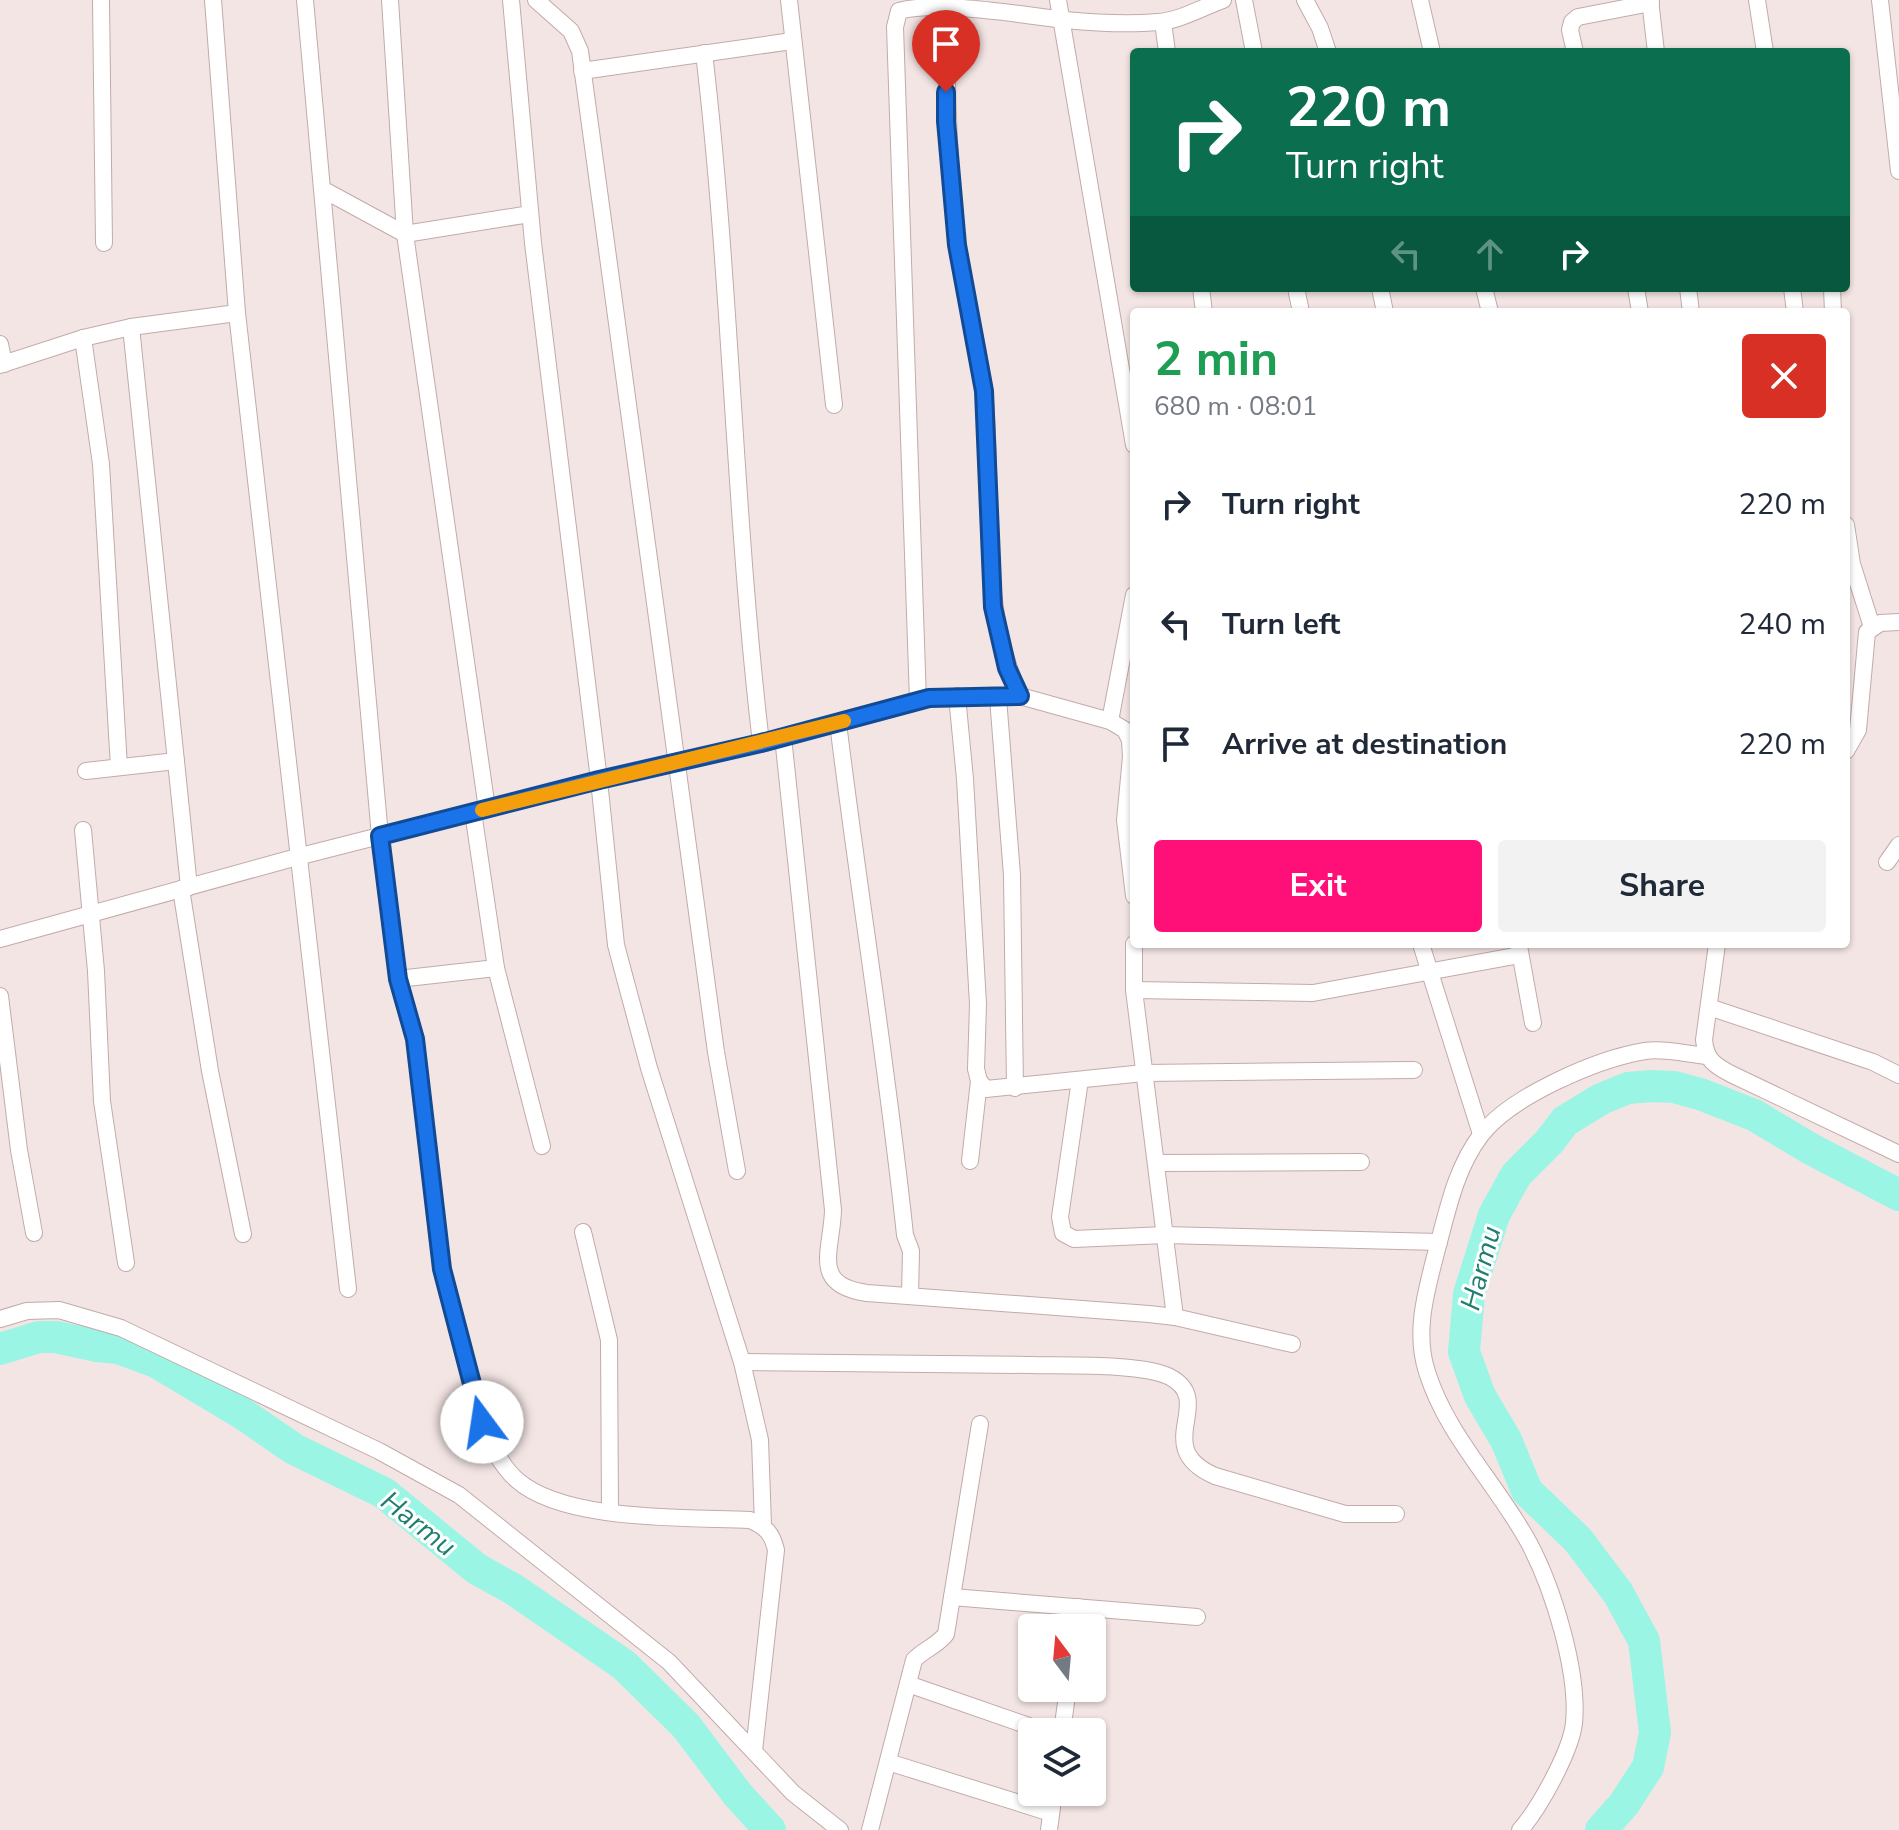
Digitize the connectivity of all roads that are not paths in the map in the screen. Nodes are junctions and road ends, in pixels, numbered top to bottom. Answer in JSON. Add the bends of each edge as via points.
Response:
{"nodes":[{"id":1,"x":101,"y":0,"type":"edge"},
{"id":2,"x":213,"y":0,"type":"edge"},
{"id":3,"x":305,"y":0,"type":"edge"},
{"id":4,"x":390,"y":0,"type":"edge"},
{"id":5,"x":511,"y":0,"type":"edge"},
{"id":6,"x":536,"y":0,"type":"edge"},
{"id":7,"x":789,"y":0,"type":"edge"},
{"id":8,"x":1058,"y":0,"type":"edge"},
{"id":9,"x":1223,"y":0,"type":"edge"},
{"id":10,"x":1244,"y":0,"type":"edge"},
{"id":11,"x":1305,"y":0,"type":"edge"},
{"id":12,"x":1420,"y":0,"type":"edge"},
{"id":13,"x":1757,"y":0,"type":"edge"},
{"id":14,"x":1880,"y":0,"type":"edge"},
{"id":15,"x":1651,"y":2,"type":"edge"},
{"id":16,"x":946,"y":7,"type":"junction"},
{"id":17,"x":1062,"y":20,"type":"junction"},
{"id":18,"x":1163,"y":22,"type":"junction"},
{"id":19,"x":792,"y":41,"type":"junction"},
{"id":20,"x":1166,"y":48,"type":"edge"},
{"id":21,"x":1253,"y":48,"type":"edge"},
{"id":22,"x":1327,"y":48,"type":"edge"},
{"id":23,"x":1431,"y":48,"type":"edge"},
{"id":24,"x":1574,"y":48,"type":"edge"},
{"id":25,"x":1656,"y":48,"type":"edge"},
{"id":26,"x":1764,"y":48,"type":"edge"},
{"id":27,"x":704,"y":53,"type":"junction"},
{"id":28,"x":582,"y":71,"type":"junction"},
{"id":29,"x":1899,"y":171,"type":"edge"},
{"id":30,"x":322,"y":189,"type":"junction"},
{"id":31,"x":530,"y":214,"type":"junction"},
{"id":32,"x":405,"y":234,"type":"junction"},
{"id":33,"x":104,"y":243,"type":"dead end"},
{"id":34,"x":237,"y":313,"type":"junction"},
{"id":35,"x":131,"y":327,"type":"junction"},
{"id":36,"x":83,"y":338,"type":"junction"},
{"id":37,"x":0,"y":344,"type":"edge"},
{"id":38,"x":2,"y":365,"type":"edge"},
{"id":39,"x":834,"y":405,"type":"dead end"},
{"id":40,"x":1130,"y":421,"type":"edge"},
{"id":41,"x":1850,"y":551,"type":"edge"},
{"id":42,"x":1130,"y":616,"type":"edge"},
{"id":43,"x":1899,"y":622,"type":"edge"},
{"id":44,"x":1872,"y":627,"type":"junction"},
{"id":45,"x":957,"y":696,"type":"junction"},
{"id":46,"x":1020,"y":696,"type":"junction"},
{"id":47,"x":998,"y":698,"type":"junction"},
{"id":48,"x":918,"y":701,"type":"junction"},
{"id":49,"x":1110,"y":721,"type":"junction"},
{"id":50,"x":838,"y":723,"type":"junction"},
{"id":51,"x":783,"y":737,"type":"junction"},
{"id":52,"x":1130,"y":740,"type":"edge"},
{"id":53,"x":761,"y":743,"type":"junction"},
{"id":54,"x":1850,"y":744,"type":"edge"},
{"id":55,"x":176,"y":761,"type":"junction"},
{"id":56,"x":677,"y":762,"type":"junction"},
{"id":57,"x":119,"y":767,"type":"junction"},
{"id":58,"x":86,"y":771,"type":"dead end"},
{"id":59,"x":1130,"y":776,"type":"edge"},
{"id":60,"x":599,"y":780,"type":"junction"},
{"id":61,"x":480,"y":810,"type":"junction"},
{"id":62,"x":83,"y":830,"type":"dead end"},
{"id":63,"x":380,"y":836,"type":"junction"},
{"id":64,"x":1899,"y":845,"type":"edge"},
{"id":65,"x":297,"y":857,"type":"junction"},
{"id":66,"x":1130,"y":862,"type":"edge"},
{"id":67,"x":1887,"y":862,"type":"dead end"},
{"id":68,"x":185,"y":888,"type":"junction"},
{"id":69,"x":89,"y":915,"type":"junction"},
{"id":70,"x":0,"y":939,"type":"edge"},
{"id":71,"x":1134,"y":948,"type":"edge"},
{"id":72,"x":1423,"y":948,"type":"edge"},
{"id":73,"x":1716,"y":948,"type":"edge"},
{"id":74,"x":1519,"y":950,"type":"edge"},
{"id":75,"x":496,"y":968,"type":"junction"},
{"id":76,"x":1432,"y":973,"type":"junction"},
{"id":77,"x":398,"y":979,"type":"junction"},
{"id":78,"x":1134,"y":990,"type":"junction"},
{"id":79,"x":0,"y":996,"type":"edge"},
{"id":80,"x":1709,"y":1007,"type":"junction"},
{"id":81,"x":1533,"y":1023,"type":"dead end"},
{"id":82,"x":1706,"y":1056,"type":"junction"},
{"id":83,"x":1414,"y":1070,"type":"dead end"},
{"id":84,"x":1144,"y":1073,"type":"junction"},
{"id":85,"x":1899,"y":1075,"type":"edge"},
{"id":86,"x":1080,"y":1080,"type":"junction"},
{"id":87,"x":979,"y":1081,"type":"junction"},
{"id":88,"x":1015,"y":1088,"type":"junction"},
{"id":89,"x":1481,"y":1134,"type":"junction"},
{"id":90,"x":542,"y":1146,"type":"dead end"},
{"id":91,"x":1899,"y":1154,"type":"edge"},
{"id":92,"x":970,"y":1161,"type":"dead end"},
{"id":93,"x":1361,"y":1162,"type":"dead end"},
{"id":94,"x":1156,"y":1163,"type":"junction"},
{"id":95,"x":737,"y":1171,"type":"dead end"},
{"id":96,"x":583,"y":1232,"type":"dead end"},
{"id":97,"x":34,"y":1233,"type":"dead end"},
{"id":98,"x":243,"y":1234,"type":"dead end"},
{"id":99,"x":1165,"y":1235,"type":"junction"},
{"id":100,"x":1439,"y":1242,"type":"junction"},
{"id":101,"x":126,"y":1263,"type":"dead end"},
{"id":102,"x":348,"y":1289,"type":"dead end"},
{"id":103,"x":910,"y":1296,"type":"junction"},
{"id":104,"x":1175,"y":1317,"type":"junction"},
{"id":105,"x":0,"y":1319,"type":"edge"},
{"id":106,"x":1292,"y":1344,"type":"dead end"},
{"id":107,"x":742,"y":1362,"type":"junction"},
{"id":108,"x":980,"y":1424,"type":"dead end"},
{"id":109,"x":610,"y":1512,"type":"junction"},
{"id":110,"x":1396,"y":1514,"type":"dead end"},
{"id":111,"x":763,"y":1525,"type":"junction"},
{"id":112,"x":952,"y":1597,"type":"junction"},
{"id":113,"x":1078,"y":1607,"type":"junction"},
{"id":114,"x":1077,"y":1614,"type":"edge"},
{"id":115,"x":1197,"y":1617,"type":"dead end"},
{"id":116,"x":908,"y":1684,"type":"junction"},
{"id":117,"x":1018,"y":1722,"type":"edge"},
{"id":118,"x":754,"y":1751,"type":"junction"},
{"id":119,"x":888,"y":1762,"type":"junction"},
{"id":120,"x":1050,"y":1822,"type":"edge"},
{"id":121,"x":840,"y":1830,"type":"edge"},
{"id":122,"x":870,"y":1830,"type":"edge"},
{"id":123,"x":1520,"y":1830,"type":"edge"}],
"edges":[{"from":1,"to":33,"type":"street"},
{"from":2,"to":34,"type":"street"},
{"from":3,"to":30,"type":"street"},
{"from":4,"to":32,"type":"street"},
{"from":5,"to":31,"type":"street"},
{"from":6,"to":28,"type":"street","via":[[571,31]]},
{"from":7,"to":19,"type":"street"},
{"from":8,"to":17,"type":"street"},
{"from":9,"to":18,"type":"street"},
{"from":10,"to":21,"type":"street"},
{"from":11,"to":22,"type":"street"},
{"from":12,"to":23,"type":"street"},
{"from":13,"to":26,"type":"street"},
{"from":14,"to":29,"type":"street"},
{"from":15,"to":24,"type":"street","via":[[1578,17],[1570,30]]},
{"from":15,"to":25,"type":"street"},
{"from":16,"to":17,"type":"street"},
{"from":16,"to":46,"type":"street","via":[[946,121],[957,245],[984,391],[993,607],[1007,668]]},
{"from":16,"to":48,"type":"street","via":[[915,5],[899,11],[895,27]]},
{"from":17,"to":18,"type":"street"},
{"from":17,"to":40,"type":"street"},
{"from":18,"to":20,"type":"street"},
{"from":19,"to":27,"type":"street"},
{"from":19,"to":39,"type":"street"},
{"from":27,"to":28,"type":"street"},
{"from":27,"to":53,"type":"street"},
{"from":28,"to":56,"type":"street"},
{"from":30,"to":32,"type":"street"},
{"from":30,"to":63,"type":"street"},
{"from":31,"to":32,"type":"street"},
{"from":31,"to":60,"type":"street"},
{"from":32,"to":61,"type":"street"},
{"from":34,"to":35,"type":"street"},
{"from":34,"to":65,"type":"street"},
{"from":35,"to":36,"type":"street"},
{"from":35,"to":55,"type":"street"},
{"from":36,"to":38,"type":"street"},
{"from":36,"to":57,"type":"street","via":[[101,464]]},
{"from":37,"to":38,"type":"street"},
{"from":41,"to":44,"type":"street"},
{"from":42,"to":49,"type":"street"},
{"from":43,"to":44,"type":"street"},
{"from":44,"to":54,"type":"street","via":[[1867,632],[1858,730]]},
{"from":45,"to":47,"type":"street"},
{"from":45,"to":48,"type":"street"},
{"from":45,"to":87,"type":"street"},
{"from":46,"to":47,"type":"street"},
{"from":46,"to":49,"type":"street"},
{"from":47,"to":88,"type":"street","via":[[1012,875]]},
{"from":48,"to":50,"type":"street"},
{"from":49,"to":52,"type":"street"},
{"from":50,"to":51,"type":"street"},
{"from":50,"to":103,"type":"street","via":[[911,1251]]},
{"from":51,"to":53,"type":"street"},
{"from":51,"to":103,"type":"street","via":[[833,1210],[828,1266],[846,1290]]},
{"from":53,"to":56,"type":"street"},
{"from":55,"to":57,"type":"street"},
{"from":55,"to":68,"type":"street"},
{"from":56,"to":60,"type":"street"},
{"from":56,"to":95,"type":"street"},
{"from":57,"to":58,"type":"street"},
{"from":59,"to":66,"type":"street","via":[[1125,820]]},
{"from":60,"to":61,"type":"street"},
{"from":60,"to":107,"type":"street","via":[[616,945]]},
{"from":61,"to":63,"type":"street"},
{"from":61,"to":75,"type":"street"},
{"from":62,"to":69,"type":"street"},
{"from":63,"to":65,"type":"street"},
{"from":63,"to":77,"type":"street"},
{"from":64,"to":67,"type":"street"},
{"from":65,"to":68,"type":"street"},
{"from":65,"to":102,"type":"street"},
{"from":68,"to":69,"type":"street"},
{"from":68,"to":98,"type":"street","via":[[210,1071]]},
{"from":69,"to":70,"type":"street"},
{"from":69,"to":101,"type":"street","via":[[102,1101]]},
{"from":71,"to":78,"type":"street"},
{"from":72,"to":76,"type":"street"},
{"from":73,"to":80,"type":"street"},
{"from":74,"to":76,"type":"street"},
{"from":74,"to":81,"type":"street"},
{"from":75,"to":77,"type":"street"},
{"from":75,"to":90,"type":"street"},
{"from":76,"to":78,"type":"street","via":[[1313,993]]},
{"from":76,"to":89,"type":"street"},
{"from":77,"to":109,"type":"street","via":[[415,1039],[442,1269],[486,1432],[518,1481],[548,1498]]},
{"from":78,"to":84,"type":"street"},
{"from":79,"to":97,"type":"street"},
{"from":80,"to":82,"type":"street"},
{"from":80,"to":85,"type":"street"},
{"from":82,"to":89,"type":"street","via":[[1648,1051],[1576,1071],[1518,1103]]},
{"from":82,"to":91,"type":"street","via":[[1731,1074]]},
{"from":83,"to":84,"type":"street"},
{"from":84,"to":86,"type":"street"},
{"from":84,"to":94,"type":"street"},
{"from":86,"to":88,"type":"street"},
{"from":86,"to":99,"type":"street","via":[[1060,1217],[1063,1233],[1074,1239]]},
{"from":87,"to":88,"type":"street","via":[[986,1089]]},
{"from":87,"to":92,"type":"street"},
{"from":89,"to":100,"type":"street","via":[[1456,1179]]},
{"from":93,"to":94,"type":"street"},
{"from":94,"to":99,"type":"street"},
{"from":96,"to":109,"type":"street","via":[[609,1340]]},
{"from":99,"to":100,"type":"street"},
{"from":99,"to":104,"type":"street"},
{"from":100,"to":123,"type":"street","via":[[1422,1313],[1426,1371],[1445,1416],[1529,1542],[1554,1603],[1572,1678],[1574,1724],[1564,1758]]},
{"from":103,"to":104,"type":"street"},
{"from":104,"to":106,"type":"street"},
{"from":105,"to":118,"type":"street","via":[[59,1310],[121,1328],[379,1451],[459,1495],[669,1662]]},
{"from":107,"to":110,"type":"street","via":[[1076,1366],[1155,1373],[1181,1384],[1188,1397],[1184,1444],[1197,1468],[1345,1514]]},
{"from":107,"to":111,"type":"street","via":[[760,1440]]},
{"from":108,"to":112,"type":"street"},
{"from":109,"to":111,"type":"street"},
{"from":111,"to":118,"type":"street","via":[[776,1550]]},
{"from":112,"to":113,"type":"street"},
{"from":112,"to":116,"type":"street","via":[[946,1634],[914,1660]]},
{"from":113,"to":114,"type":"street"},
{"from":113,"to":115,"type":"street"},
{"from":116,"to":117,"type":"street"},
{"from":116,"to":119,"type":"street"},
{"from":118,"to":121,"type":"street","via":[[793,1793]]},
{"from":119,"to":120,"type":"street"},
{"from":119,"to":122,"type":"street"}]}
